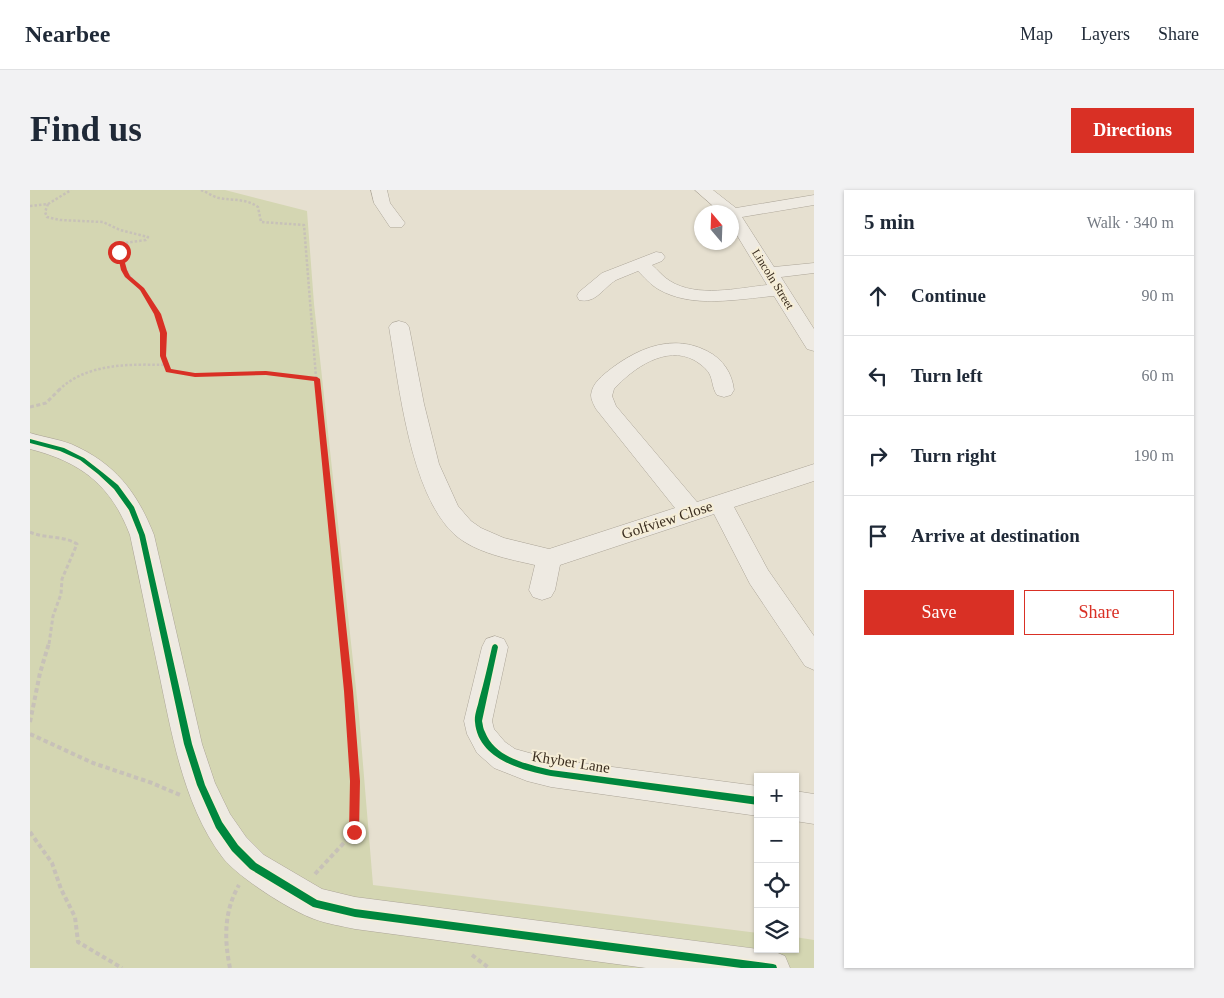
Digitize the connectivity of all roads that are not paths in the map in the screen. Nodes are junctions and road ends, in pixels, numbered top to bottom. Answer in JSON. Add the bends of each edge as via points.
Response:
{"nodes":[{"id":1,"x":379,"y":190,"type":"edge"},
{"id":2,"x":702,"y":190,"type":"edge"},
{"id":3,"x":814,"y":200,"type":"edge"},
{"id":4,"x":721,"y":205,"type":"edge"},
{"id":5,"x":739,"y":212,"type":"edge"},
{"id":6,"x":396,"y":223,"type":"dead end"},
{"id":7,"x":739,"y":226,"type":"edge"},
{"id":8,"x":814,"y":268,"type":"edge"},
{"id":9,"x":769,"y":273,"type":"junction"},
{"id":10,"x":779,"y":290,"type":"junction"},
{"id":11,"x":586,"y":296,"type":"dead end"},
{"id":12,"x":399,"y":327,"type":"dead end"},
{"id":13,"x":814,"y":345,"type":"edge"},
{"id":14,"x":724,"y":390,"type":"dead end"},
{"id":15,"x":30,"y":441,"type":"edge"},
{"id":16,"x":814,"y":472,"type":"edge"},
{"id":17,"x":720,"y":503,"type":"junction"},
{"id":18,"x":691,"y":512,"type":"junction"},
{"id":19,"x":549,"y":559,"type":"junction"},
{"id":20,"x":542,"y":590,"type":"dead end"},
{"id":21,"x":495,"y":647,"type":"dead end"},
{"id":22,"x":814,"y":658,"type":"edge"},
{"id":23,"x":754,"y":800,"type":"edge"},
{"id":24,"x":799,"y":807,"type":"edge"},
{"id":25,"x":814,"y":809,"type":"edge"},
{"id":26,"x":773,"y":968,"type":"edge"}],
"edges":[{"from":1,"to":6,"type":"street","via":[[382,203]]},
{"from":2,"to":4,"type":"street","name":"Lincoln Street"},
{"from":3,"to":5,"type":"street"},
{"from":7,"to":9,"type":"street","name":"Lincoln Street"},
{"from":8,"to":9,"type":"street"},
{"from":9,"to":10,"type":"street","name":"Lincoln Street"},
{"from":10,"to":11,"type":"street","via":[[690,294],[664,284],[648,261],[608,277]]},
{"from":10,"to":13,"type":"street","name":"Lincoln Street"},
{"from":12,"to":19,"type":"street","via":[[424,452],[440,496],[456,522],[471,534],[490,542]]},
{"from":14,"to":18,"type":"street","via":[[722,376],[711,362],[687,349],[668,348],[633,362],[606,383],[602,392],[608,411]]},
{"from":15,"to":26,"type":"street","via":[[82,459],[116,487],[132,509],[142,535],[188,744],[210,808],[235,848],[253,866],[316,904],[355,913]]},
{"from":16,"to":17,"type":"street","name":"Golfview Close"},
{"from":17,"to":18,"type":"street","name":"Golfview Close"},
{"from":17,"to":22,"type":"street","via":[[759,577]]},
{"from":18,"to":19,"type":"street","name":"Golfview Close"},
{"from":19,"to":20,"type":"street"},
{"from":21,"to":23,"type":"street","name":"Khyber Lane","via":[[478,721],[486,742],[504,759],[551,773]]},
{"from":24,"to":25,"type":"street"}]}
